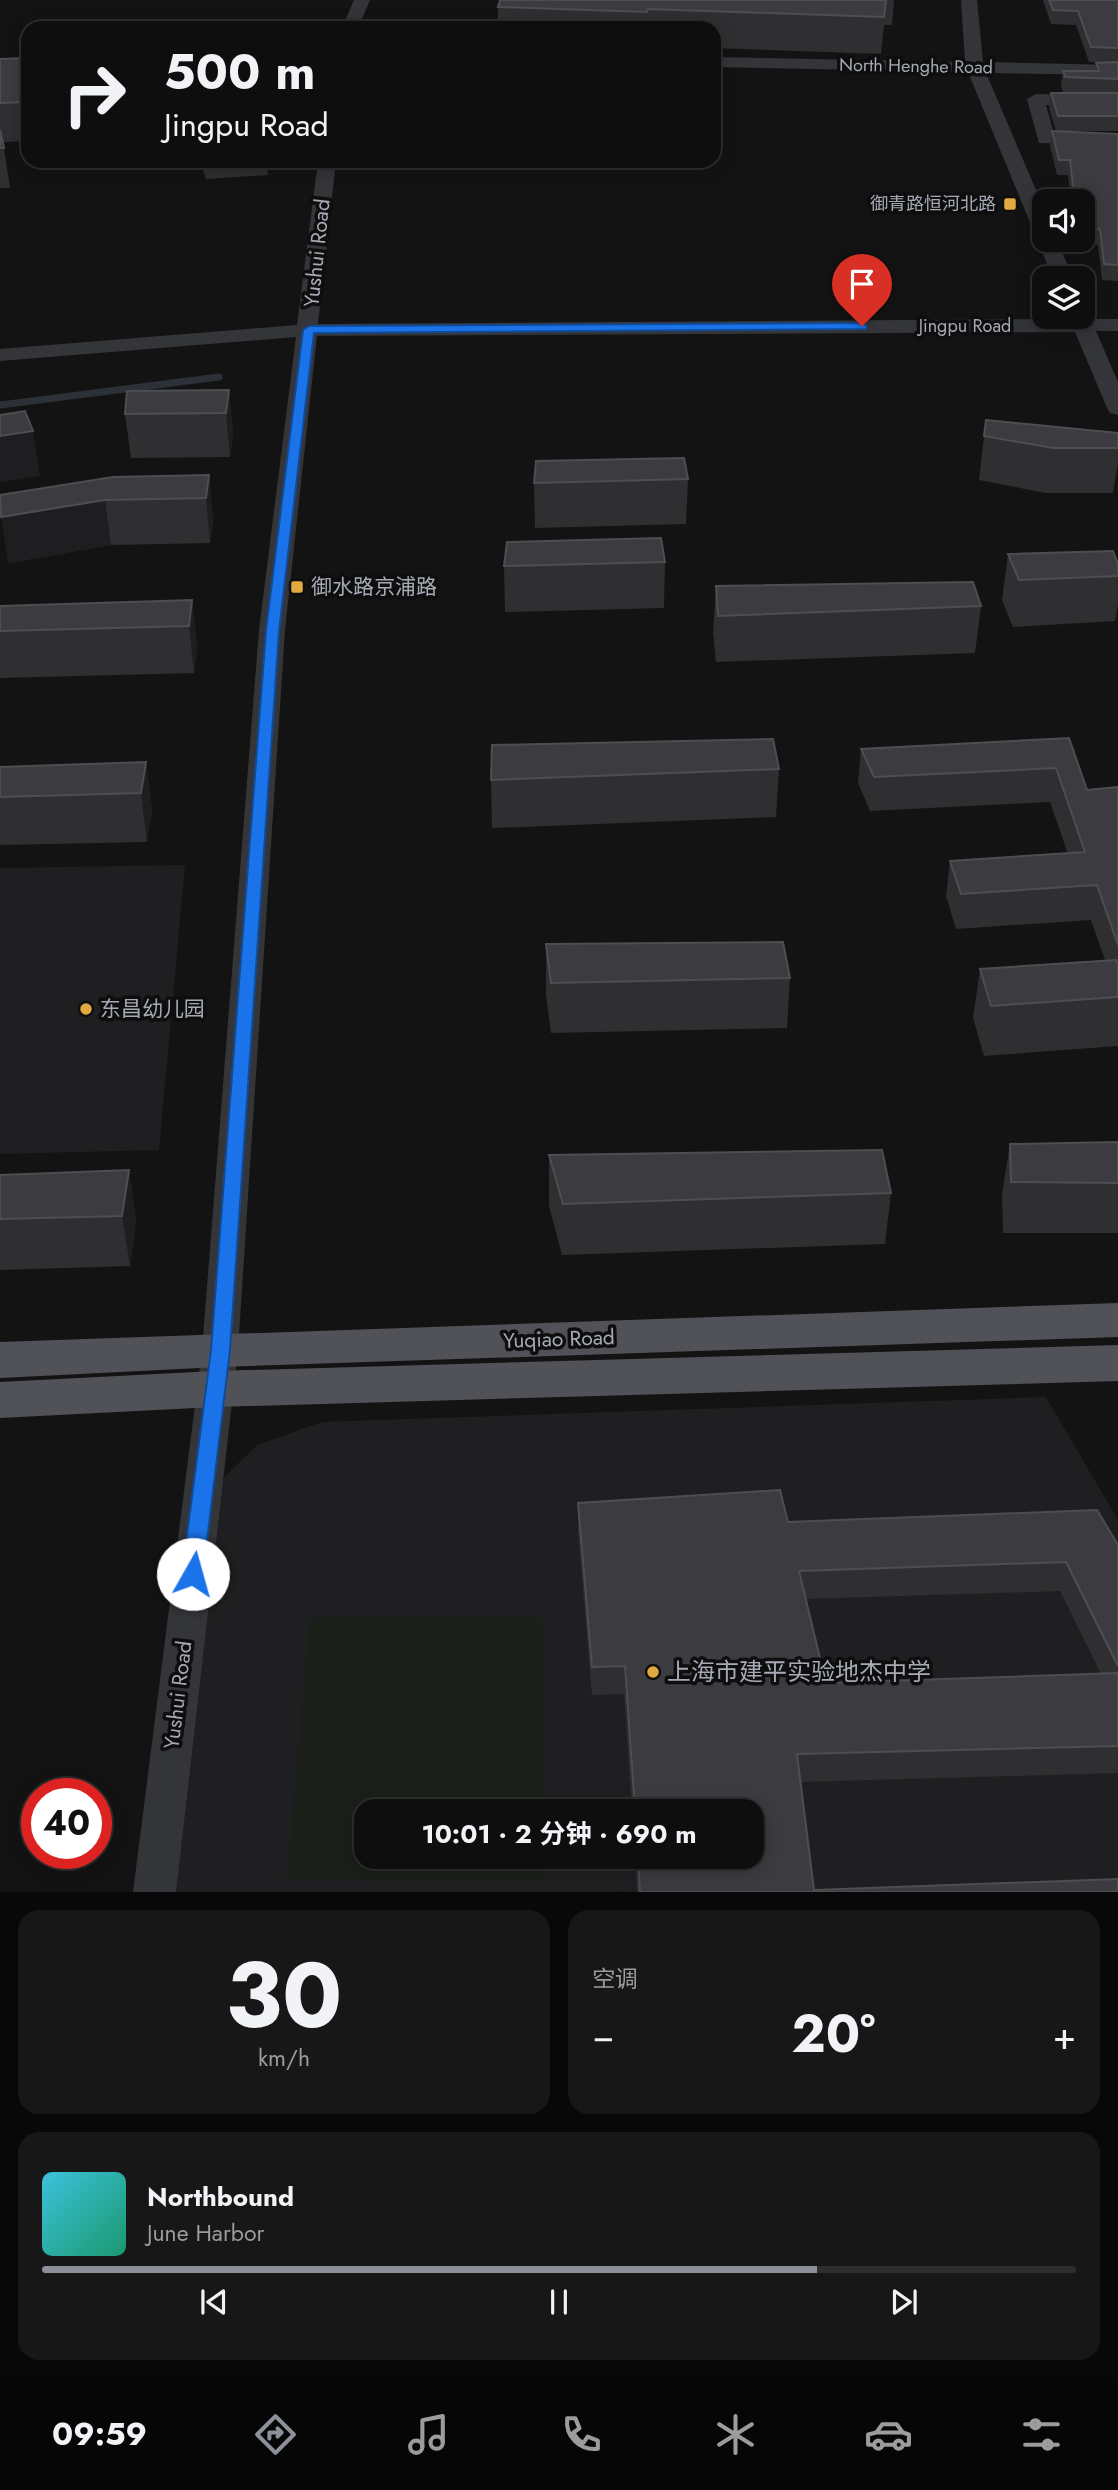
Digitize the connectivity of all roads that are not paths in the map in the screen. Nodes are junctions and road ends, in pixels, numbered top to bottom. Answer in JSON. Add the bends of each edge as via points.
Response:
{"nodes":[{"id":1,"x":362,"y":0,"type":"edge"},
{"id":2,"x":969,"y":0,"type":"edge"},
{"id":3,"x":353,"y":21,"type":"edge"},
{"id":4,"x":721,"y":62,"type":"edge"},
{"id":5,"x":975,"y":67,"type":"junction"},
{"id":6,"x":1118,"y":70,"type":"edge"},
{"id":7,"x":1049,"y":80,"type":"dead end"},
{"id":8,"x":1118,"y":81,"type":"edge"},
{"id":9,"x":1118,"y":101,"type":"edge"},
{"id":10,"x":1118,"y":141,"type":"edge"},
{"id":11,"x":326,"y":168,"type":"edge"},
{"id":12,"x":1032,"y":204,"type":"edge"},
{"id":13,"x":1032,"y":322,"type":"edge"},
{"id":14,"x":1095,"y":323,"type":"edge"},
{"id":15,"x":1118,"y":325,"type":"edge"},
{"id":16,"x":1084,"y":329,"type":"edge"},
{"id":17,"x":309,"y":330,"type":"junction"},
{"id":18,"x":0,"y":355,"type":"edge"},
{"id":19,"x":1118,"y":408,"type":"edge"},
{"id":20,"x":1118,"y":1320,"type":"edge"},
{"id":21,"x":0,"y":1360,"type":"edge"},
{"id":22,"x":1118,"y":1363,"type":"edge"},
{"id":23,"x":218,"y":1369,"type":"junction"},
{"id":24,"x":0,"y":1400,"type":"edge"},
{"id":25,"x":154,"y":1892,"type":"edge"}],
"edges":[{"from":1,"to":3,"type":"street"},
{"from":2,"to":5,"type":"street"},
{"from":4,"to":5,"type":"street","name":"North Henghe Road"},
{"from":5,"to":6,"type":"street","name":"North Henghe Road"},
{"from":5,"to":12,"type":"street"},
{"from":7,"to":8,"type":"street"},
{"from":9,"to":10,"type":"street","via":[[1035,99],[1047,118],[1046,139]]},
{"from":11,"to":17,"type":"street","name":"Yushui Road"},
{"from":13,"to":17,"type":"street","name":"Jingpu Road"},
{"from":14,"to":15,"type":"street","name":"Jingpu Road"},
{"from":16,"to":19,"type":"street"},
{"from":17,"to":18,"type":"street","name":"Jingpu Road"},
{"from":17,"to":23,"type":"street","name":"Yushui Road","via":[[272,631]]},
{"from":20,"to":23,"type":"main road","name":"Yuqiao Road"},
{"from":21,"to":23,"type":"main road","name":"Yuqiao Road"},
{"from":22,"to":23,"type":"main road","name":"Yuqiao Road"},
{"from":23,"to":24,"type":"main road","name":"Yuqiao Road"},
{"from":23,"to":25,"type":"street","name":"Yushui Road"}]}
